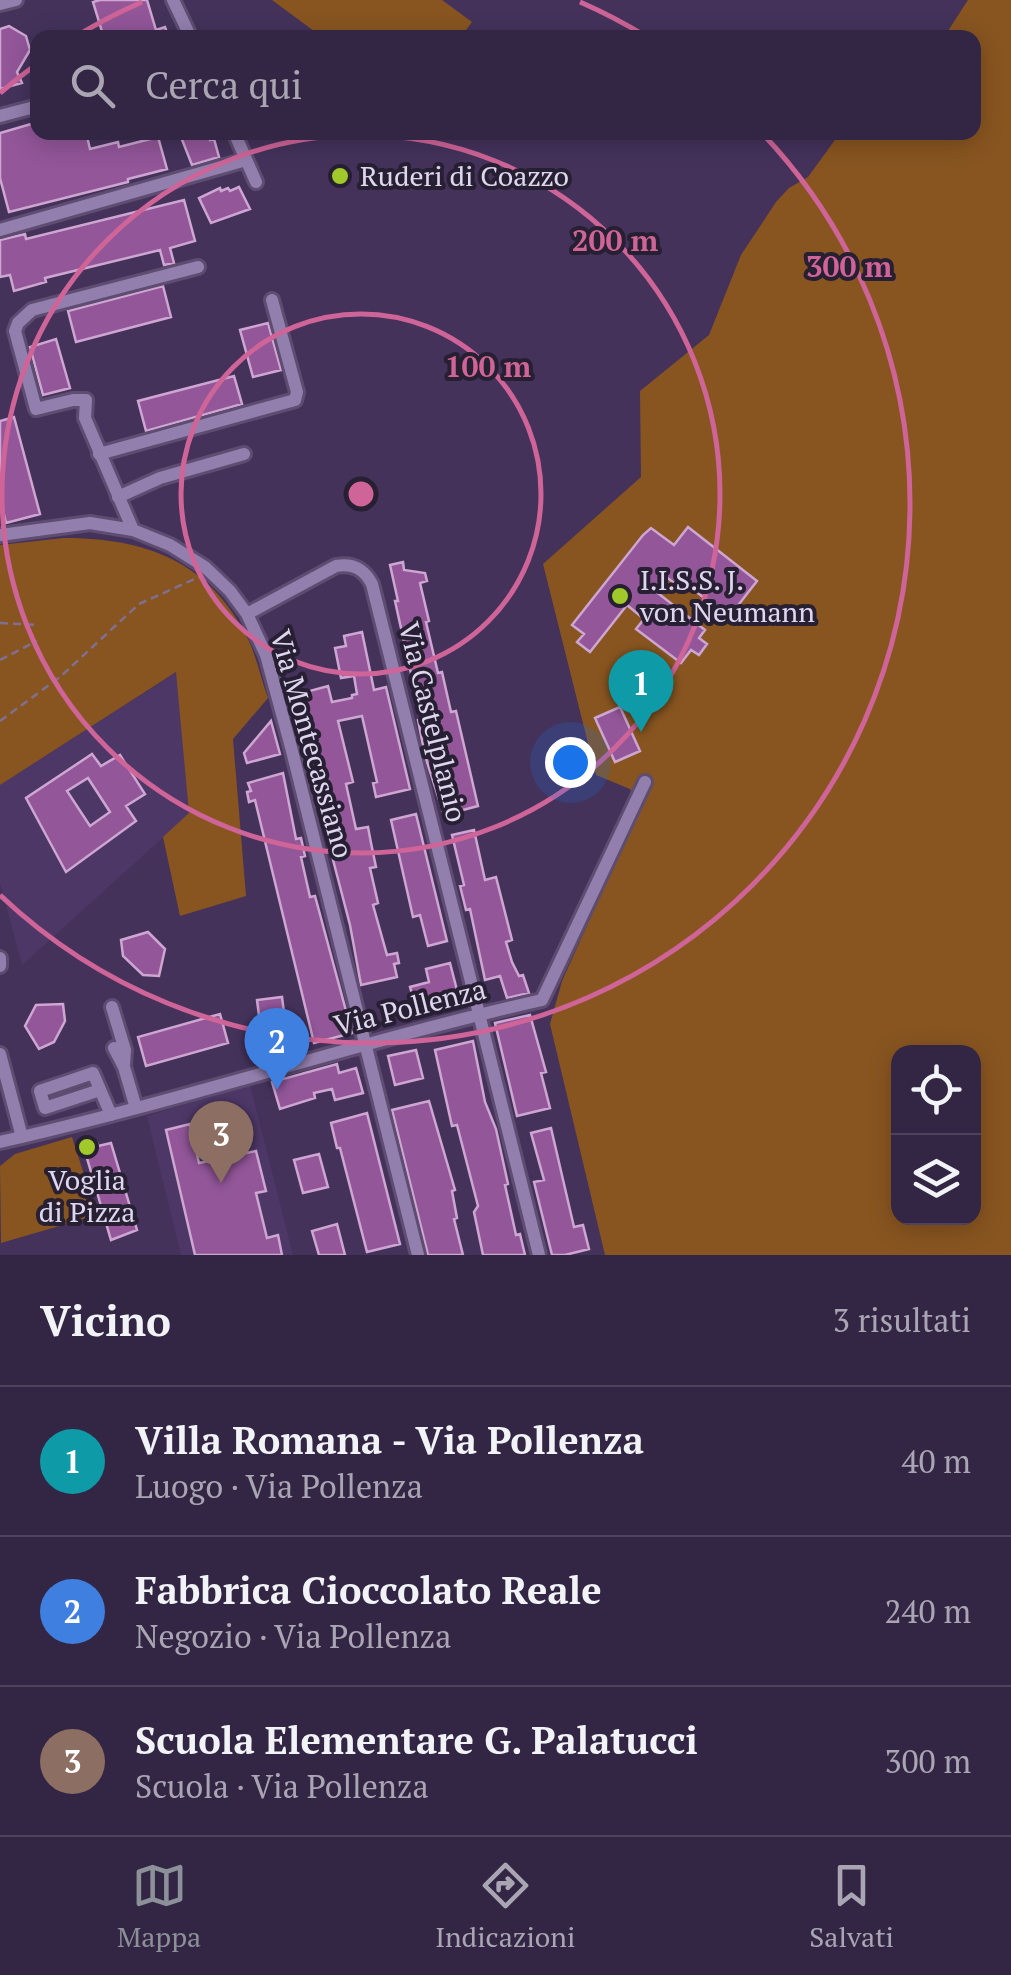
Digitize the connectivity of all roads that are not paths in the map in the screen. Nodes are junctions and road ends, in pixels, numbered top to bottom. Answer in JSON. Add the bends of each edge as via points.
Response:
{"nodes":[{"id":1,"x":16,"y":0,"type":"edge"},
{"id":2,"x":173,"y":0,"type":"edge"},
{"id":3,"x":0,"y":4,"type":"edge"},
{"id":4,"x":187,"y":30,"type":"edge"},
{"id":5,"x":30,"y":108,"type":"edge"},
{"id":6,"x":0,"y":116,"type":"edge"},
{"id":7,"x":237,"y":140,"type":"edge"},
{"id":8,"x":246,"y":160,"type":"junction"},
{"id":9,"x":256,"y":182,"type":"dead end"},
{"id":10,"x":0,"y":230,"type":"edge"},
{"id":11,"x":198,"y":267,"type":"dead end"},
{"id":12,"x":272,"y":300,"type":"dead end"},
{"id":13,"x":100,"y":454,"type":"junction"},
{"id":14,"x":244,"y":454,"type":"dead end"},
{"id":15,"x":118,"y":497,"type":"junction"},
{"id":16,"x":133,"y":530,"type":"junction"},
{"id":17,"x":0,"y":535,"type":"edge"},
{"id":18,"x":247,"y":614,"type":"junction"},
{"id":19,"x":644,"y":782,"type":"dead end"},
{"id":20,"x":0,"y":958,"type":"edge"},
{"id":21,"x":0,"y":966,"type":"edge"},
{"id":22,"x":112,"y":1007,"type":"dead end"},
{"id":23,"x":480,"y":1014,"type":"junction"},
{"id":24,"x":366,"y":1043,"type":"junction"},
{"id":25,"x":114,"y":1048,"type":"dead end"},
{"id":26,"x":0,"y":1054,"type":"edge"},
{"id":27,"x":124,"y":1066,"type":"junction"},
{"id":28,"x":136,"y":1108,"type":"junction"},
{"id":29,"x":111,"y":1116,"type":"junction"},
{"id":30,"x":59,"y":1130,"type":"junction"},
{"id":31,"x":22,"y":1137,"type":"junction"},
{"id":32,"x":0,"y":1142,"type":"edge"},
{"id":33,"x":418,"y":1255,"type":"edge"},
{"id":34,"x":539,"y":1255,"type":"edge"}],
"edges":[{"from":1,"to":3,"type":"street"},
{"from":2,"to":4,"type":"street"},
{"from":5,"to":6,"type":"street"},
{"from":7,"to":8,"type":"street"},
{"from":8,"to":9,"type":"street"},
{"from":8,"to":10,"type":"street"},
{"from":11,"to":13,"type":"street","via":[[32,310],[18,322],[36,409],[86,400],[85,418]]},
{"from":12,"to":13,"type":"street","via":[[295,400]]},
{"from":13,"to":15,"type":"street"},
{"from":14,"to":15,"type":"street"},
{"from":15,"to":16,"type":"street"},
{"from":16,"to":17,"type":"street","name":"Via Montecassiano","via":[[90,523]]},
{"from":16,"to":18,"type":"street","name":"Via Montecassiano","via":[[205,567]]},
{"from":18,"to":23,"type":"street","name":"Via Castelplanio","via":[[336,566],[354,567],[369,578]]},
{"from":18,"to":24,"type":"street","name":"Via Montecassiano","via":[[270,666]]},
{"from":19,"to":23,"type":"street","name":"Via Pollenza","via":[[542,1000]]},
{"from":20,"to":21,"type":"street"},
{"from":22,"to":27,"type":"street"},
{"from":23,"to":24,"type":"street","name":"Via Pollenza"},
{"from":23,"to":34,"type":"street"},
{"from":24,"to":28,"type":"street","name":"Via Pollenza"},
{"from":24,"to":33,"type":"street","name":"Via Montecassiano"},
{"from":25,"to":27,"type":"street"},
{"from":26,"to":31,"type":"street"},
{"from":27,"to":28,"type":"street"},
{"from":28,"to":29,"type":"street","name":"Via Pollenza"},
{"from":29,"to":30,"type":"street","name":"Via Pollenza"},
{"from":29,"to":30,"type":"street","via":[[93,1073],[40,1092]]},
{"from":30,"to":31,"type":"street","name":"Via Pollenza"},
{"from":31,"to":32,"type":"street","name":"Via Pollenza"}]}
